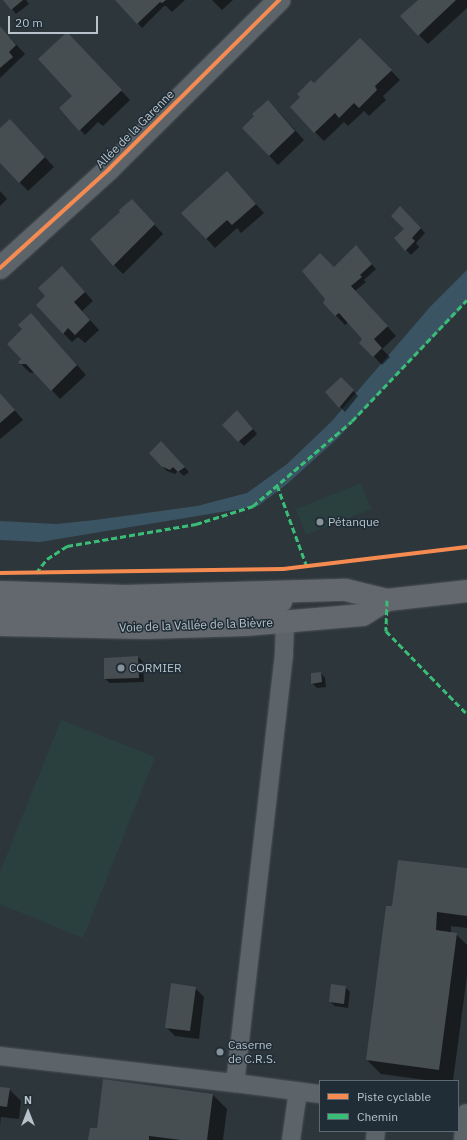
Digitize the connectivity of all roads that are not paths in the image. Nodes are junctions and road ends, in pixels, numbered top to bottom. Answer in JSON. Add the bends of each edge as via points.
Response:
{"nodes":[{"id":1,"x":278,"y":0,"type":"edge"},
{"id":2,"x":0,"y":268,"type":"edge"},
{"id":3,"x":317,"y":591,"type":"junction"},
{"id":4,"x":467,"y":591,"type":"edge"},
{"id":5,"x":0,"y":592,"type":"edge"},
{"id":6,"x":387,"y":600,"type":"junction"},
{"id":7,"x":0,"y":609,"type":"edge"},
{"id":8,"x":285,"y":622,"type":"junction"},
{"id":9,"x":0,"y":625,"type":"edge"},
{"id":10,"x":0,"y":1056,"type":"edge"},
{"id":11,"x":235,"y":1083,"type":"junction"},
{"id":12,"x":298,"y":1091,"type":"junction"},
{"id":13,"x":319,"y":1094,"type":"edge"},
{"id":14,"x":464,"y":1110,"type":"edge"},
{"id":15,"x":291,"y":1140,"type":"edge"},
{"id":16,"x":463,"y":1140,"type":"edge"}],
"edges":[{"from":1,"to":2,"type":"street","name":"Allée de la Garenne","via":[[109,170]]},
{"from":3,"to":5,"type":"main road","name":"Voie de la Vallée de la Bièvre","via":[[126,596]]},
{"from":3,"to":6,"type":"main road","name":"Voie de la Vallée de la Bièvre","via":[[346,590]]},
{"from":3,"to":7,"type":"main road","via":[[242,612]]},
{"from":4,"to":6,"type":"main road","name":"Voie de la Vallée de la Bièvre"},
{"from":6,"to":8,"type":"main road","name":"Voie de la Vallée de la Bièvre","via":[[363,615]]},
{"from":8,"to":9,"type":"main road","name":"Voie de la Vallée de la Bièvre","via":[[145,628]]},
{"from":8,"to":11,"type":"lane","via":[[284,654]]},
{"from":10,"to":11,"type":"lane"},
{"from":11,"to":12,"type":"lane"},
{"from":12,"to":13,"type":"lane"},
{"from":12,"to":15,"type":"lane"},
{"from":14,"to":16,"type":"lane"}]}
